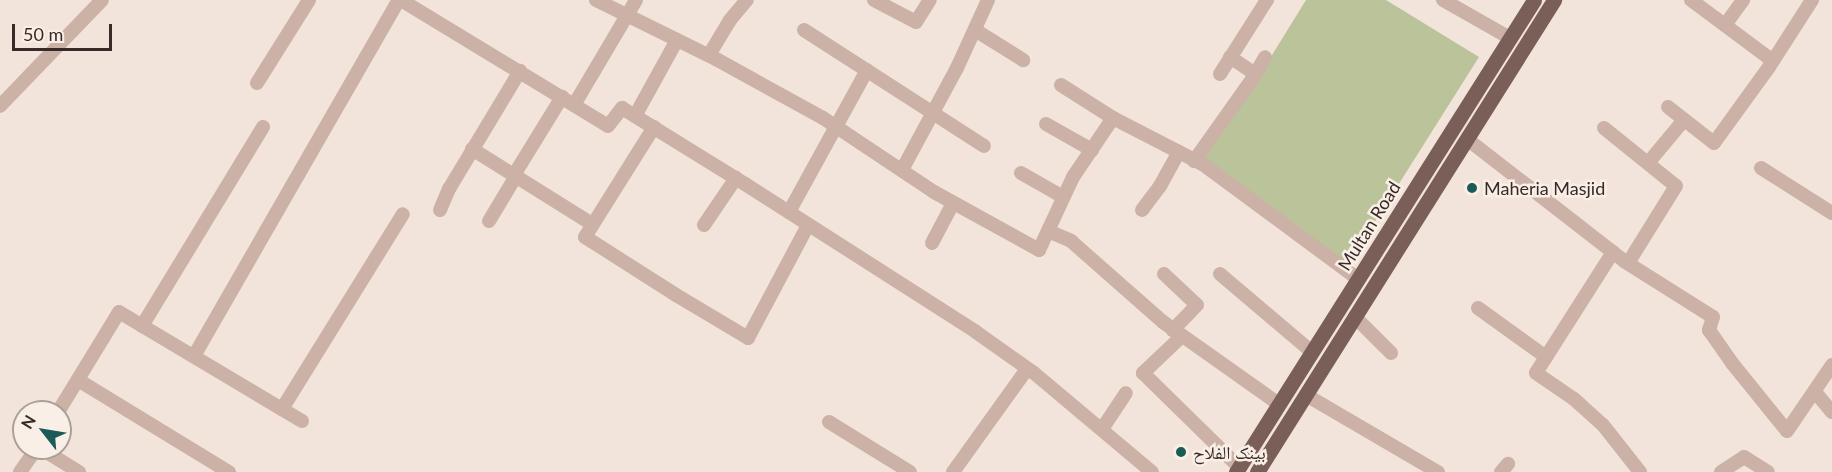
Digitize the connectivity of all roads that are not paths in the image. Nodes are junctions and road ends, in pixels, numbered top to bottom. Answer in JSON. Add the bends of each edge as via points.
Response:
{"nodes":[{"id":1,"x":102,"y":0,"type":"edge"},
{"id":2,"x":309,"y":0,"type":"edge"},
{"id":3,"x":400,"y":0,"type":"edge"},
{"id":4,"x":596,"y":0,"type":"edge"},
{"id":5,"x":636,"y":0,"type":"edge"},
{"id":6,"x":747,"y":0,"type":"edge"},
{"id":7,"x":874,"y":0,"type":"edge"},
{"id":8,"x":930,"y":0,"type":"edge"},
{"id":9,"x":988,"y":0,"type":"edge"},
{"id":10,"x":1267,"y":0,"type":"edge"},
{"id":11,"x":1443,"y":0,"type":"edge"},
{"id":12,"x":1534,"y":0,"type":"edge"},
{"id":13,"x":1554,"y":0,"type":"edge"},
{"id":14,"x":1691,"y":0,"type":"edge"},
{"id":15,"x":1743,"y":0,"type":"edge"},
{"id":16,"x":1812,"y":0,"type":"edge"},
{"id":17,"x":627,"y":17,"type":"junction"},
{"id":18,"x":1725,"y":25,"type":"junction"},
{"id":19,"x":804,"y":30,"type":"dead end"},
{"id":20,"x":975,"y":30,"type":"junction"},
{"id":21,"x":1510,"y":38,"type":"junction"},
{"id":22,"x":677,"y":40,"type":"junction"},
{"id":23,"x":708,"y":55,"type":"junction"},
{"id":24,"x":1230,"y":57,"type":"junction"},
{"id":25,"x":1265,"y":57,"type":"dead end"},
{"id":26,"x":1023,"y":60,"type":"dead end"},
{"id":27,"x":1773,"y":61,"type":"junction"},
{"id":28,"x":867,"y":70,"type":"junction"},
{"id":29,"x":520,"y":71,"type":"junction"},
{"id":30,"x":1220,"y":74,"type":"dead end"},
{"id":31,"x":1255,"y":74,"type":"junction"},
{"id":32,"x":257,"y":83,"type":"dead end"},
{"id":33,"x":1061,"y":85,"type":"dead end"},
{"id":34,"x":568,"y":101,"type":"junction"},
{"id":35,"x":0,"y":106,"type":"edge"},
{"id":36,"x":1668,"y":107,"type":"dead end"},
{"id":37,"x":932,"y":113,"type":"junction"},
{"id":38,"x":635,"y":116,"type":"junction"},
{"id":39,"x":1113,"y":118,"type":"junction"},
{"id":40,"x":1684,"y":120,"type":"junction"},
{"id":41,"x":1046,"y":124,"type":"dead end"},
{"id":42,"x":835,"y":126,"type":"junction"},
{"id":43,"x":263,"y":127,"type":"dead end"},
{"id":44,"x":654,"y":127,"type":"junction"},
{"id":45,"x":1604,"y":128,"type":"dead end"},
{"id":46,"x":1467,"y":139,"type":"junction"},
{"id":47,"x":984,"y":146,"type":"dead end"},
{"id":48,"x":472,"y":149,"type":"junction"},
{"id":49,"x":1092,"y":150,"type":"junction"},
{"id":50,"x":1179,"y":152,"type":"junction"},
{"id":51,"x":1194,"y":160,"type":"junction"},
{"id":52,"x":1648,"y":163,"type":"junction"},
{"id":53,"x":1761,"y":168,"type":"dead end"},
{"id":54,"x":902,"y":170,"type":"junction"},
{"id":55,"x":1021,"y":173,"type":"dead end"},
{"id":56,"x":515,"y":175,"type":"junction"},
{"id":57,"x":736,"y":178,"type":"junction"},
{"id":58,"x":1063,"y":197,"type":"junction"},
{"id":59,"x":953,"y":202,"type":"junction"},
{"id":60,"x":440,"y":210,"type":"dead end"},
{"id":61,"x":1142,"y":210,"type":"dead end"},
{"id":62,"x":789,"y":213,"type":"junction"},
{"id":63,"x":1832,"y":213,"type":"edge"},
{"id":64,"x":403,"y":214,"type":"dead end"},
{"id":65,"x":489,"y":220,"type":"dead end"},
{"id":66,"x":592,"y":224,"type":"junction"},
{"id":67,"x":704,"y":225,"type":"dead end"},
{"id":68,"x":808,"y":225,"type":"junction"},
{"id":69,"x":1048,"y":231,"type":"junction"},
{"id":70,"x":932,"y":243,"type":"dead end"},
{"id":71,"x":1612,"y":252,"type":"junction"},
{"id":72,"x":1628,"y":264,"type":"junction"},
{"id":73,"x":1164,"y":274,"type":"dead end"},
{"id":74,"x":1220,"y":274,"type":"dead end"},
{"id":75,"x":1358,"y":279,"type":"junction"},
{"id":76,"x":1478,"y":308,"type":"dead end"},
{"id":77,"x":1355,"y":317,"type":"junction"},
{"id":78,"x":142,"y":326,"type":"junction"},
{"id":79,"x":1177,"y":333,"type":"junction"},
{"id":80,"x":1312,"y":352,"type":"junction"},
{"id":81,"x":1390,"y":353,"type":"dead end"},
{"id":82,"x":194,"y":357,"type":"junction"},
{"id":83,"x":1546,"y":357,"type":"junction"},
{"id":84,"x":1832,"y":365,"type":"edge"},
{"id":85,"x":1028,"y":369,"type":"junction"},
{"id":86,"x":78,"y":380,"type":"junction"},
{"id":87,"x":1126,"y":393,"type":"dead end"},
{"id":88,"x":1816,"y":393,"type":"junction"},
{"id":89,"x":1306,"y":395,"type":"junction"},
{"id":90,"x":66,"y":400,"type":"edge"},
{"id":91,"x":1279,"y":404,"type":"junction"},
{"id":92,"x":282,"y":409,"type":"junction"},
{"id":93,"x":1832,"y":412,"type":"edge"},
{"id":94,"x":302,"y":421,"type":"dead end"},
{"id":95,"x":829,"y":422,"type":"dead end"},
{"id":96,"x":1102,"y":429,"type":"junction"},
{"id":97,"x":58,"y":460,"type":"edge"},
{"id":98,"x":1237,"y":469,"type":"edge"},
{"id":99,"x":959,"y":470,"type":"edge"},
{"id":100,"x":79,"y":472,"type":"edge"},
{"id":101,"x":229,"y":472,"type":"edge"},
{"id":102,"x":910,"y":472,"type":"edge"},
{"id":103,"x":1152,"y":472,"type":"edge"},
{"id":104,"x":1257,"y":472,"type":"edge"},
{"id":105,"x":1438,"y":472,"type":"edge"},
{"id":106,"x":1640,"y":472,"type":"edge"},
{"id":107,"x":1721,"y":472,"type":"edge"},
{"id":108,"x":1768,"y":472,"type":"edge"}],
"edges":[{"from":1,"to":35,"type":"street"},
{"from":2,"to":32,"type":"street"},
{"from":3,"to":29,"type":"street"},
{"from":3,"to":82,"type":"street"},
{"from":4,"to":17,"type":"street"},
{"from":5,"to":17,"type":"street"},
{"from":6,"to":23,"type":"street"},
{"from":7,"to":8,"type":"street","via":[[916,22]]},
{"from":9,"to":20,"type":"street"},
{"from":10,"to":24,"type":"street"},
{"from":11,"to":21,"type":"street"},
{"from":12,"to":21,"type":"main road","name":"Multan Road"},
{"from":13,"to":46,"type":"main road","name":"Multan Road"},
{"from":14,"to":18,"type":"street"},
{"from":15,"to":18,"type":"street"},
{"from":16,"to":27,"type":"street"},
{"from":17,"to":22,"type":"street"},
{"from":17,"to":34,"type":"street"},
{"from":18,"to":27,"type":"street"},
{"from":19,"to":28,"type":"street"},
{"from":20,"to":26,"type":"street"},
{"from":20,"to":37,"type":"street"},
{"from":21,"to":75,"type":"main road","name":"Multan Road"},
{"from":22,"to":23,"type":"street"},
{"from":22,"to":38,"type":"street"},
{"from":23,"to":42,"type":"street"},
{"from":24,"to":30,"type":"street"},
{"from":24,"to":31,"type":"street"},
{"from":25,"to":31,"type":"street"},
{"from":27,"to":40,"type":"street","via":[[1714,143]]},
{"from":28,"to":37,"type":"street"},
{"from":28,"to":42,"type":"street"},
{"from":29,"to":34,"type":"street"},
{"from":29,"to":48,"type":"street"},
{"from":31,"to":51,"type":"street"},
{"from":33,"to":39,"type":"street"},
{"from":34,"to":38,"type":"street","via":[[608,126],[622,108]]},
{"from":34,"to":56,"type":"street"},
{"from":36,"to":40,"type":"street"},
{"from":37,"to":47,"type":"street"},
{"from":37,"to":54,"type":"street"},
{"from":38,"to":44,"type":"street"},
{"from":39,"to":49,"type":"street"},
{"from":39,"to":50,"type":"street"},
{"from":40,"to":52,"type":"street"},
{"from":41,"to":49,"type":"street"},
{"from":42,"to":54,"type":"street"},
{"from":42,"to":62,"type":"street"},
{"from":43,"to":78,"type":"street"},
{"from":44,"to":57,"type":"street"},
{"from":44,"to":66,"type":"street"},
{"from":45,"to":52,"type":"street"},
{"from":46,"to":71,"type":"street"},
{"from":46,"to":77,"type":"main road","name":"Multan Road"},
{"from":48,"to":56,"type":"street"},
{"from":48,"to":60,"type":"street"},
{"from":49,"to":58,"type":"street"},
{"from":50,"to":51,"type":"street"},
{"from":50,"to":61,"type":"street"},
{"from":51,"to":75,"type":"street"},
{"from":52,"to":72,"type":"street","via":[[1676,186]]},
{"from":53,"to":63,"type":"street"},
{"from":54,"to":59,"type":"street"},
{"from":55,"to":58,"type":"street"},
{"from":56,"to":65,"type":"street"},
{"from":56,"to":66,"type":"street"},
{"from":57,"to":62,"type":"street"},
{"from":57,"to":67,"type":"street"},
{"from":58,"to":69,"type":"street"},
{"from":59,"to":69,"type":"street","via":[[1039,250]]},
{"from":59,"to":70,"type":"street"},
{"from":62,"to":68,"type":"street"},
{"from":64,"to":92,"type":"street"},
{"from":66,"to":68,"type":"street","via":[[585,237],[748,338]]},
{"from":68,"to":85,"type":"street"},
{"from":69,"to":79,"type":"street","via":[[1071,241]]},
{"from":71,"to":72,"type":"street"},
{"from":71,"to":83,"type":"street"},
{"from":72,"to":88,"type":"street","via":[[1713,317],[1709,330],[1787,431]]},
{"from":73,"to":79,"type":"street","via":[[1197,305]]},
{"from":74,"to":80,"type":"street"},
{"from":75,"to":80,"type":"main road","name":"Multan Road"},
{"from":76,"to":83,"type":"street"},
{"from":77,"to":81,"type":"street"},
{"from":77,"to":89,"type":"main road","name":"Multan Road"},
{"from":78,"to":82,"type":"street"},
{"from":78,"to":86,"type":"street","via":[[119,312]]},
{"from":79,"to":91,"type":"street"},
{"from":79,"to":98,"type":"street","via":[[1143,373]]},
{"from":80,"to":91,"type":"main road","name":"Multan Road"},
{"from":82,"to":92,"type":"street"},
{"from":83,"to":106,"type":"street","via":[[1536,373],[1603,425]]},
{"from":84,"to":88,"type":"street"},
{"from":85,"to":96,"type":"street"},
{"from":85,"to":99,"type":"street"},
{"from":86,"to":90,"type":"street"},
{"from":86,"to":101,"type":"street"},
{"from":87,"to":96,"type":"street"},
{"from":88,"to":93,"type":"street"},
{"from":89,"to":104,"type":"main road","name":"Multan Road"},
{"from":89,"to":105,"type":"street"},
{"from":91,"to":98,"type":"main road","name":"Multan Road"},
{"from":92,"to":94,"type":"street"},
{"from":95,"to":102,"type":"street"},
{"from":96,"to":103,"type":"street"},
{"from":97,"to":100,"type":"street"},
{"from":107,"to":108,"type":"street","via":[[1744,457]]}]}
